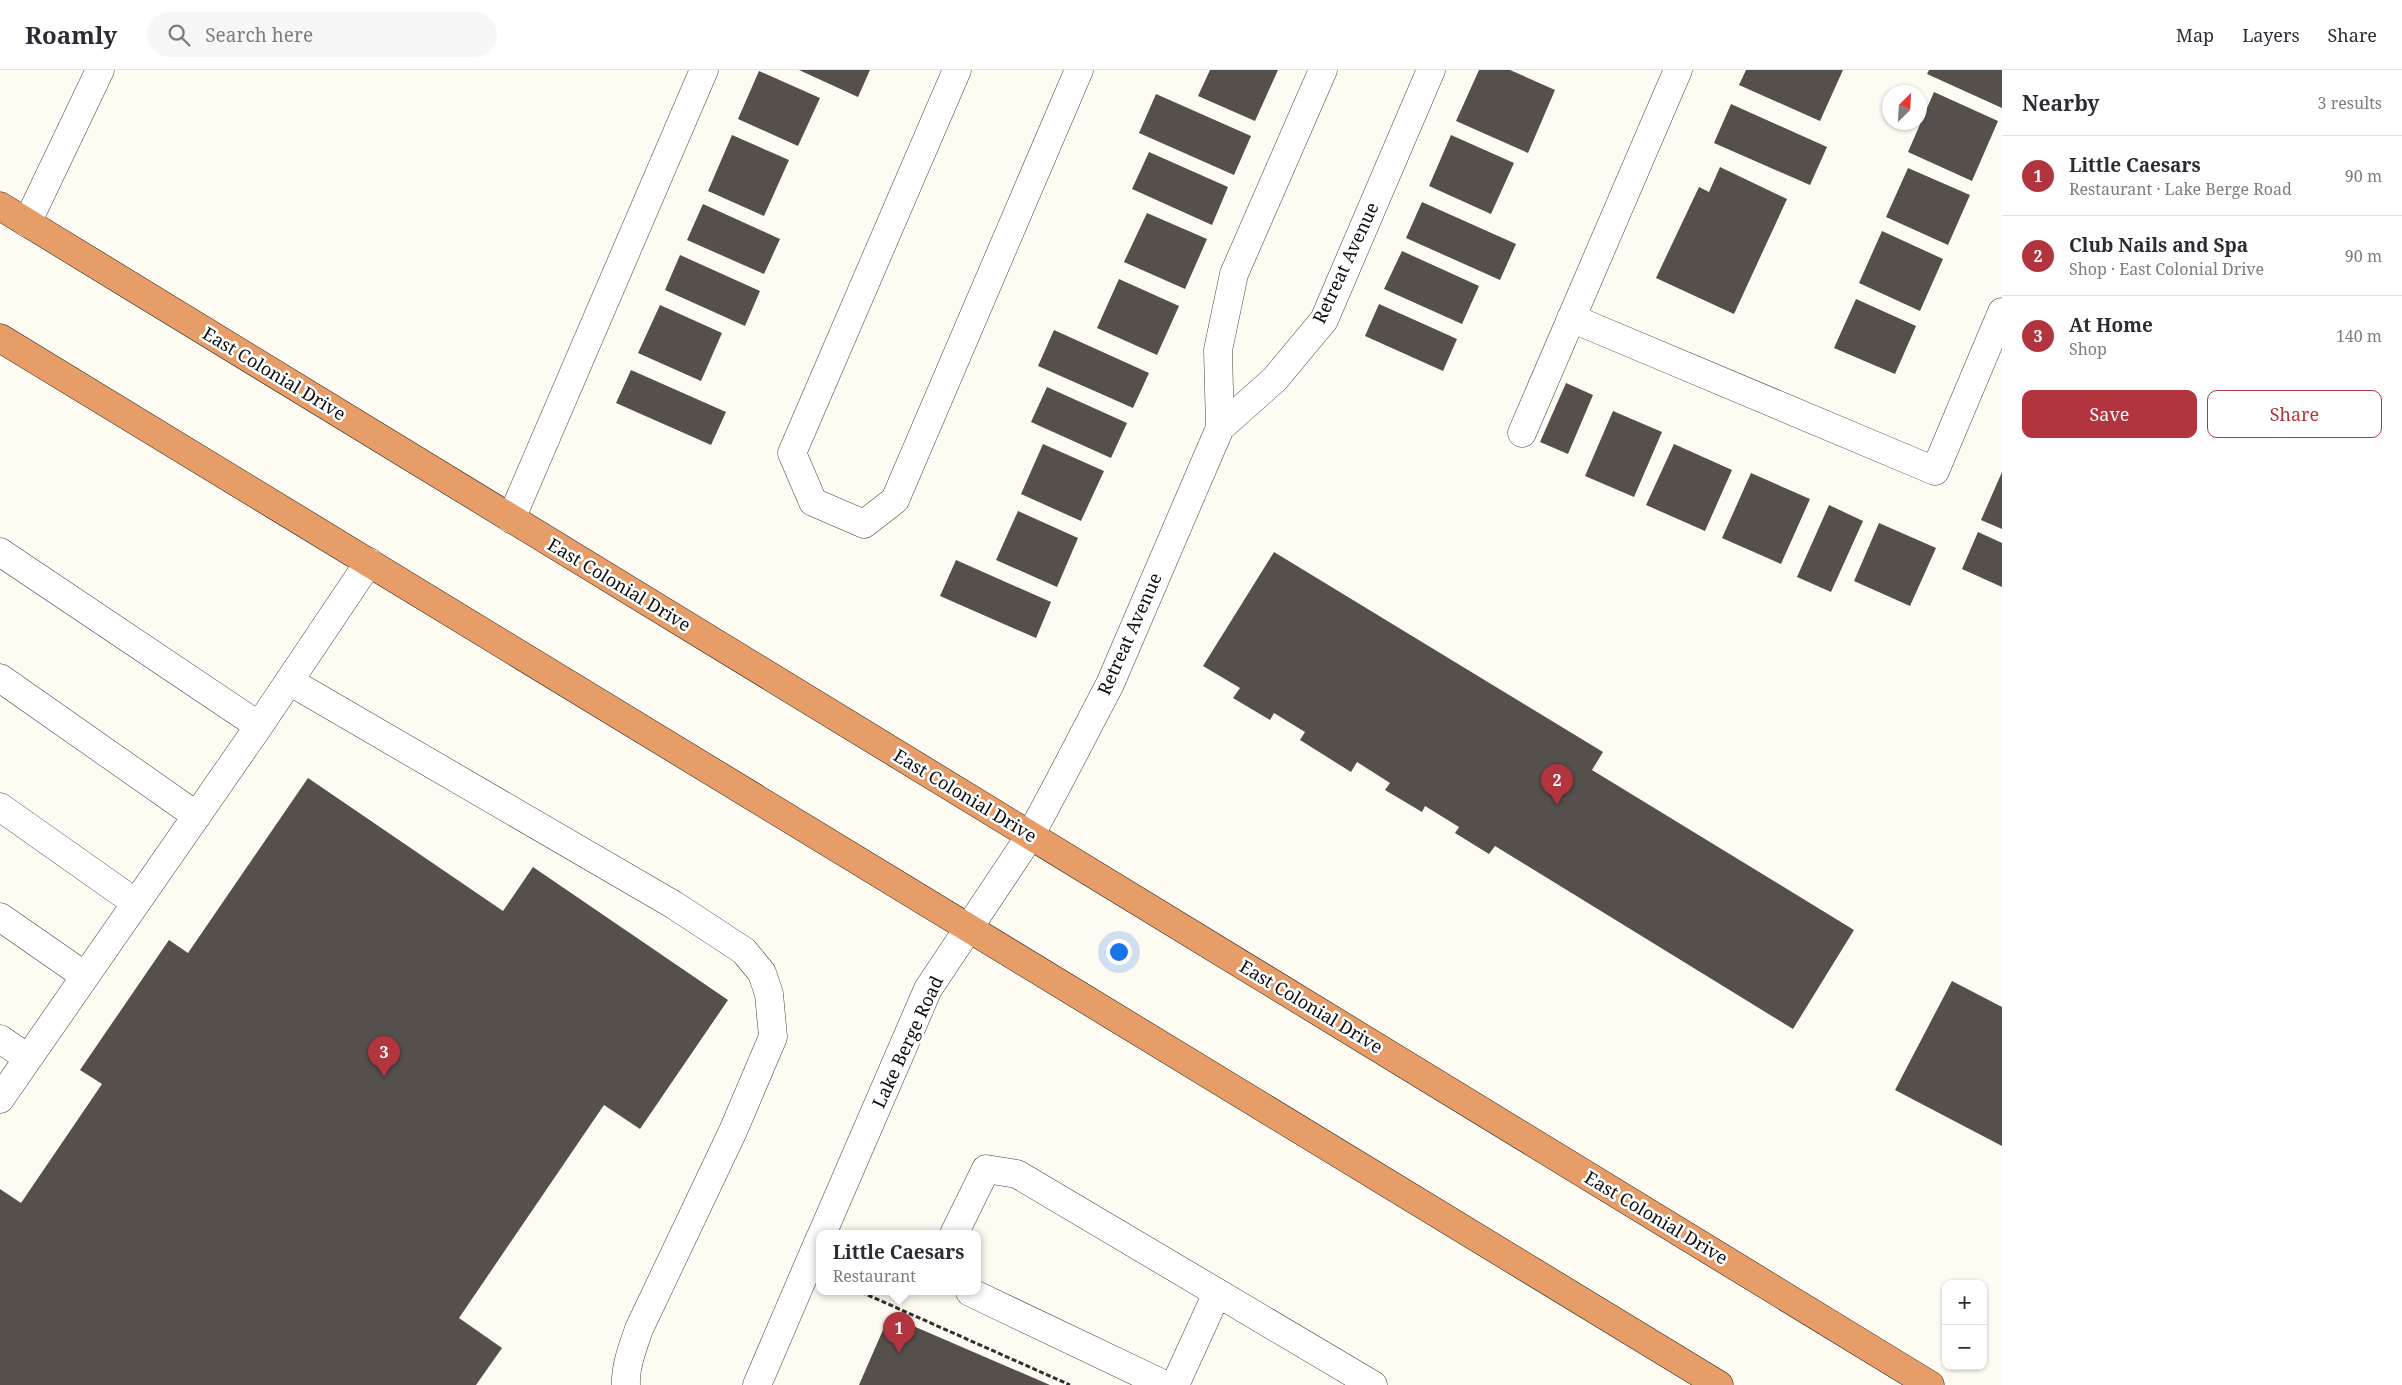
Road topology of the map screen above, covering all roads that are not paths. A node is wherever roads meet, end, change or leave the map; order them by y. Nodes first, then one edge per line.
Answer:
1 (100, 70) edge
2 (704, 70) edge
3 (957, 70) edge
4 (1323, 70) edge
5 (1432, 70) edge
6 (1678, 70) edge
7 (1074, 72) edge
8 (0, 206) edge
9 (27, 223) junction
10 (2002, 312) edge
11 (1571, 318) junction
12 (0, 338) edge
13 (1220, 428) junction
14 (1522, 433) dead end
15 (511, 519) junction
16 (0, 552) edge
17 (369, 562) junction
18 (0, 678) edge
19 (289, 681) junction
20 (259, 726) junction
21 (0, 807) edge
22 (197, 816) junction
23 (1030, 836) junction
24 (136, 903) junction
25 (0, 917) edge
26 (969, 927) junction
27 (86, 976) junction
28 (0, 1039) edge
29 (28, 1058) junction
30 (0, 1099) edge
31 (824, 1230) edge
32 (956, 1230) edge
33 (816, 1247) edge
34 (1217, 1293) junction
35 (976, 1295) edge
36 (626, 1385) edge
37 (756, 1385) edge
38 (1165, 1385) edge
39 (1175, 1385) edge
40 (1373, 1385) edge
41 (1719, 1385) edge
42 (1930, 1385) edge

1 - 9 street
2 - 15 street
3 - 7 street
4 - 13 street, Retreat Avenue
5 - 13 street, Retreat Avenue
6 - 11 street
8 - 9 highway, East Colonial Drive
9 - 15 highway, East Colonial Drive
10 - 11 street
11 - 14 street
12 - 17 highway
13 - 23 street, Retreat Avenue
15 - 23 highway, East Colonial Drive
16 - 20 street
17 - 19 street
17 - 26 highway
18 - 22 street
19 - 20 street
19 - 36 street
20 - 22 street
21 - 24 street
22 - 24 street
23 - 26 street, Lake Berge Road
23 - 42 highway, East Colonial Drive
24 - 27 street
25 - 27 street
26 - 31 street, Lake Berge Road
26 - 41 highway
27 - 29 street
28 - 29 street
29 - 30 street
32 - 34 street
33 - 37 street
34 - 39 street
34 - 40 street
35 - 38 street

